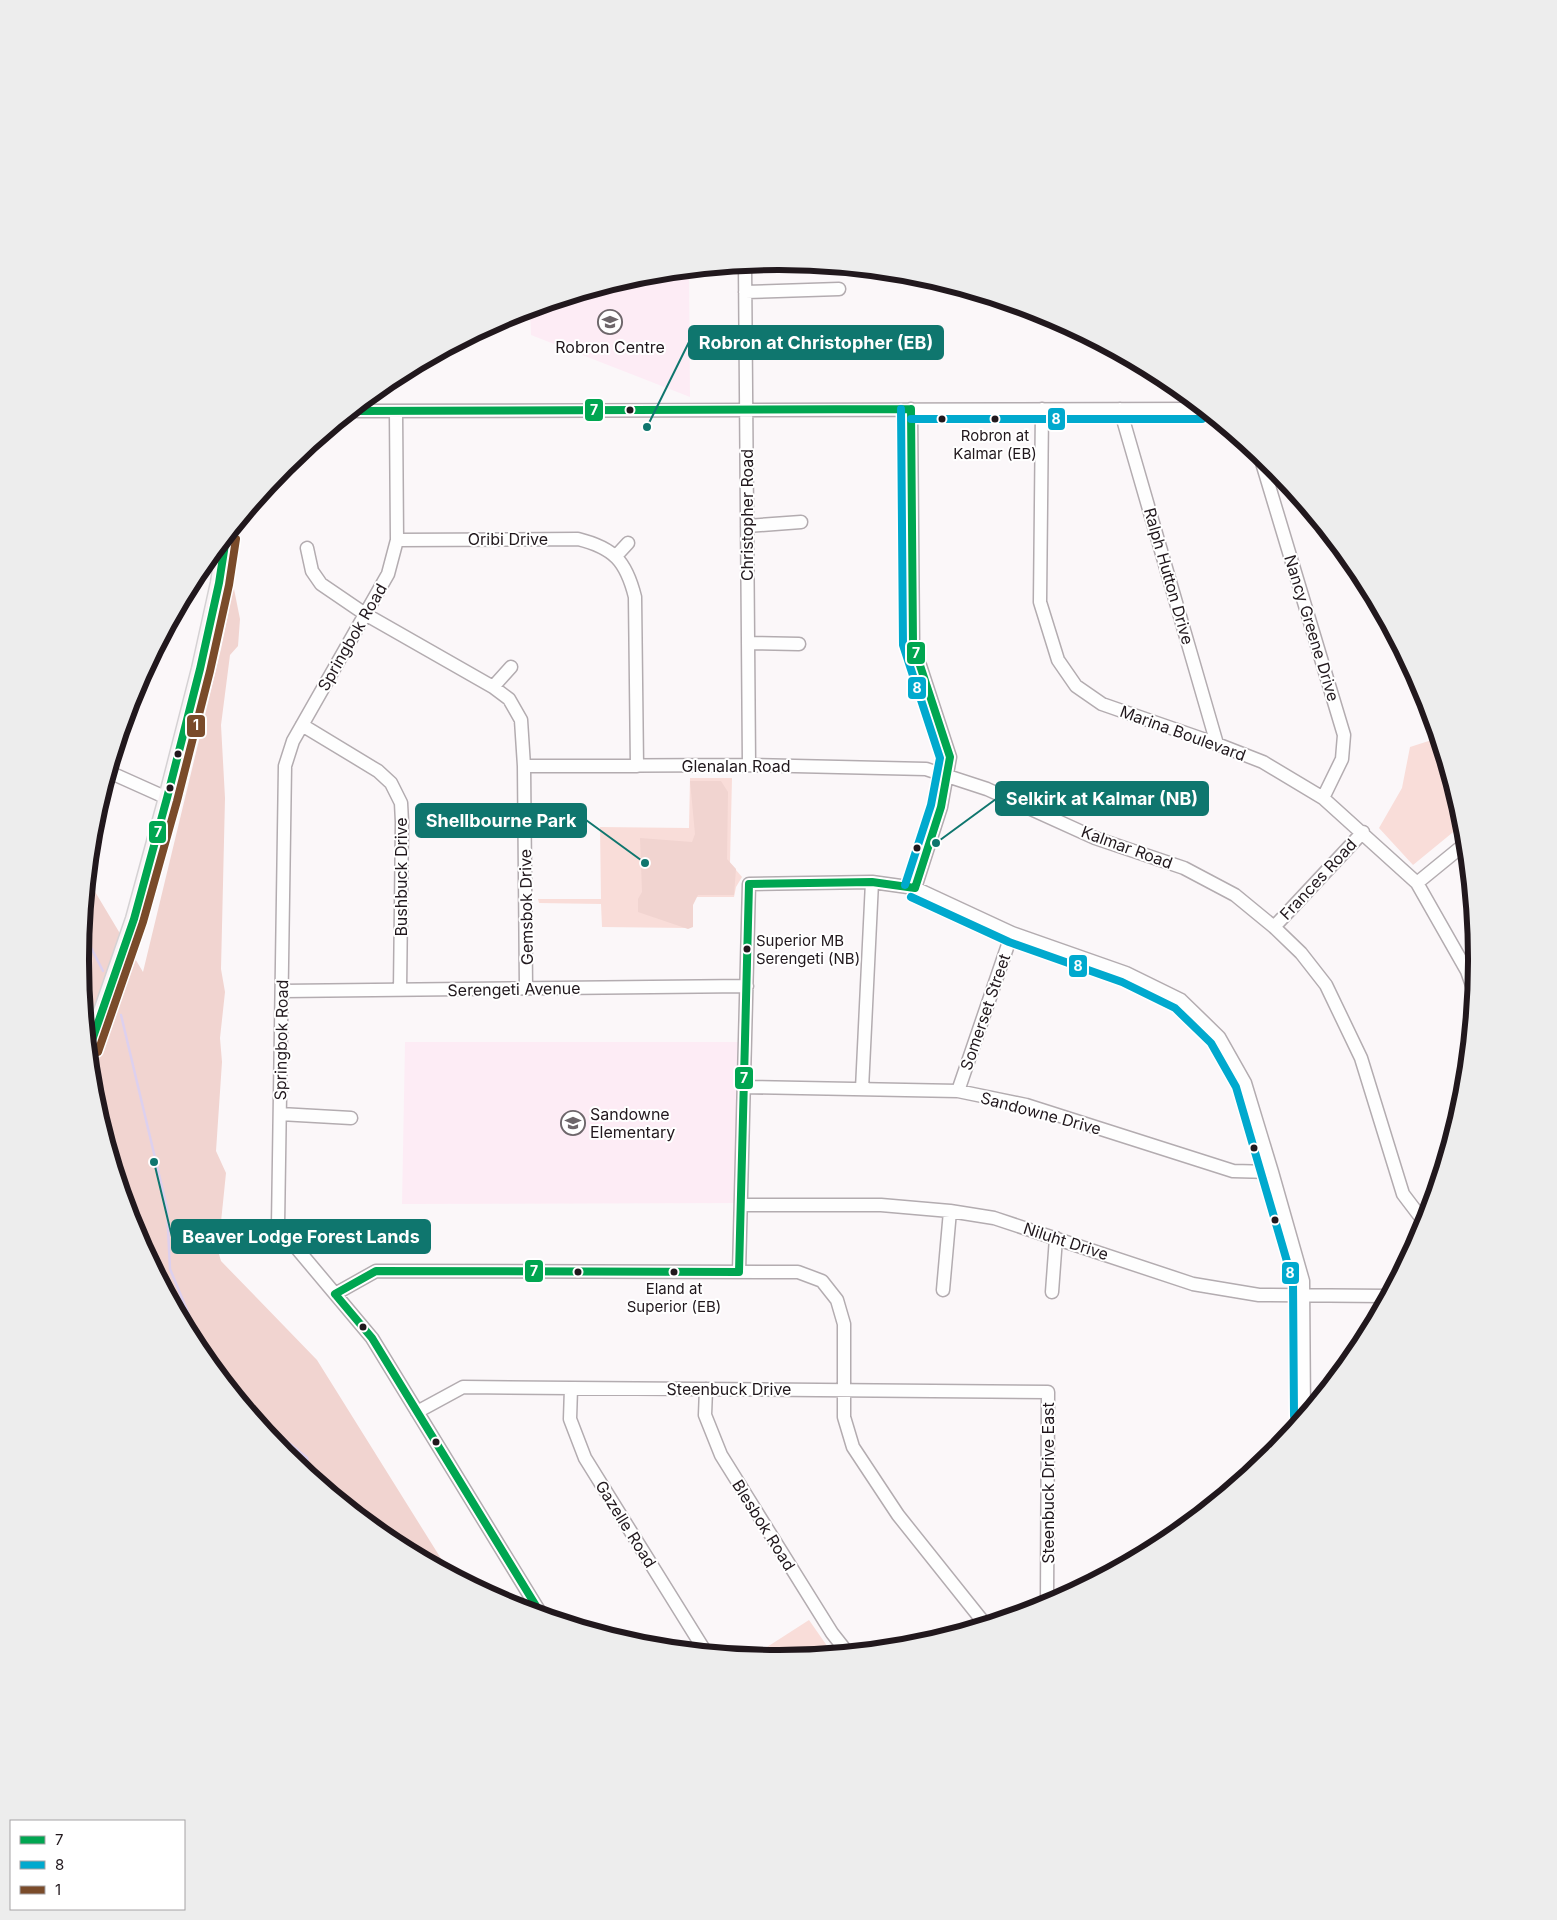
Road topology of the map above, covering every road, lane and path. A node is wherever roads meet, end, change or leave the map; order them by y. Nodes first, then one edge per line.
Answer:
1 (745, 271) edge
2 (839, 289) dead end
3 (745, 292) junction
4 (911, 409) junction
5 (1042, 409) junction
6 (1120, 409) junction
7 (1193, 409) edge
8 (746, 410) junction
9 (362, 411) edge
10 (396, 411) junction
11 (1264, 470) edge
12 (800, 522) dead end
13 (747, 526) junction
14 (396, 540) junction
15 (628, 543) dead end
16 (307, 548) dead end
17 (224, 550) edge
18 (616, 556) junction
19 (365, 614) junction
20 (748, 643) junction
21 (800, 644) dead end
22 (511, 667) dead end
23 (493, 687) junction
24 (302, 725) junction
25 (1217, 744) junction
26 (749, 765) junction
27 (524, 766) junction
28 (638, 766) junction
29 (114, 774) edge
30 (947, 776) junction
31 (167, 798) junction
32 (1323, 798) junction
33 (1363, 832) junction
34 (1459, 849) edge
35 (872, 882) junction
36 (1417, 883) junction
37 (915, 888) junction
38 (1274, 927) junction
39 (1012, 933) junction
40 (1468, 964) edge
41 (747, 986) junction
42 (526, 989) junction
43 (400, 990) junction
44 (282, 991) junction
45 (93, 1036) edge
46 (744, 1087) junction
47 (862, 1089) junction
48 (958, 1091) junction
49 (280, 1114) junction
50 (351, 1118) dead end
51 (1272, 1172) junction
52 (741, 1205) junction
53 (950, 1211) junction
54 (1419, 1215) edge
55 (1056, 1238) junction
56 (739, 1272) junction
57 (943, 1290) dead end
58 (1052, 1292) dead end
59 (335, 1294) junction
60 (1303, 1295) junction
61 (1381, 1296) edge
62 (571, 1388) junction
63 (706, 1389) junction
64 (843, 1390) junction
65 (1048, 1392) joint
66 (1304, 1407) edge
67 (417, 1412) junction
68 (1047, 1595) edge
69 (535, 1605) edge
70 (981, 1619) edge
71 (701, 1645) edge
72 (843, 1646) edge

1 - 3 street, Christopher Road
2 - 3 street
3 - 8 street, Christopher Road
4 - 5 street
4 - 8 street
4 - 30 street
5 - 6 street
5 - 25 street, Marina Boulevard
6 - 7 street
6 - 25 street, Ralph Hutton Drive
8 - 10 street
8 - 13 street, Christopher Road
9 - 10 street
10 - 14 street, Springbok Road
11 - 32 street, Nancy Greene Drive
12 - 13 street
13 - 20 street, Christopher Road
14 - 18 street, Oribi Drive
14 - 19 street, Springbok Road
15 - 18 street
16 - 19 street, Gemsbok Drive
17 - 31 main road
18 - 28 street, Oribi Drive
19 - 23 street, Gemsbok Drive
19 - 24 street, Springbok Road
20 - 21 street
20 - 26 street, Christopher Road
22 - 23 street
23 - 27 street, Gemsbok Drive
24 - 43 street, Bushbuck Drive
24 - 44 street, Springbok Road
25 - 32 street, Marina Boulevard
26 - 28 street, Glenalan Road
26 - 30 street, Glenalan Road
27 - 28 street, Glenalan Road
27 - 42 street, Gemsbok Drive
29 - 31 street
30 - 37 street
30 - 38 street, Kalmar Road
31 - 45 main road
32 - 33 street, Marina Boulevard
33 - 36 street, Marina Boulevard
33 - 38 street, Frances Road
34 - 36 street
35 - 37 street
35 - 41 street
35 - 47 street
36 - 40 street, Marina Boulevard
37 - 39 street
38 - 54 street, Kalmar Road
39 - 48 street, Somerset Street
39 - 51 street
41 - 42 street, Serengeti Avenue
41 - 46 street
42 - 43 street, Serengeti Avenue
43 - 44 street, Serengeti Avenue
44 - 49 street, Springbok Road
46 - 47 street, Sandowne Drive
46 - 52 street
47 - 48 street, Sandowne Drive
48 - 51 street, Sandowne Drive
49 - 50 street
49 - 59 street, Springbok Road
51 - 60 street
52 - 53 street, Niluht Drive
52 - 56 street
53 - 55 street, Niluht Drive
53 - 57 street
55 - 58 street
55 - 60 street, Niluht Drive
56 - 59 street
56 - 64 street
59 - 67 street, Springbok Road
60 - 61 street, Niluht Drive
60 - 66 street
62 - 63 street, Steenbuck Drive
62 - 67 street, Steenbuck Drive
62 - 71 street, Gazelle Road
63 - 64 street, Steenbuck Drive
63 - 72 street, Blesbok Road
64 - 65 street, Steenbuck Drive
64 - 70 street
65 - 68 street, Steenbuck Drive East
67 - 69 street, Springbok Road

